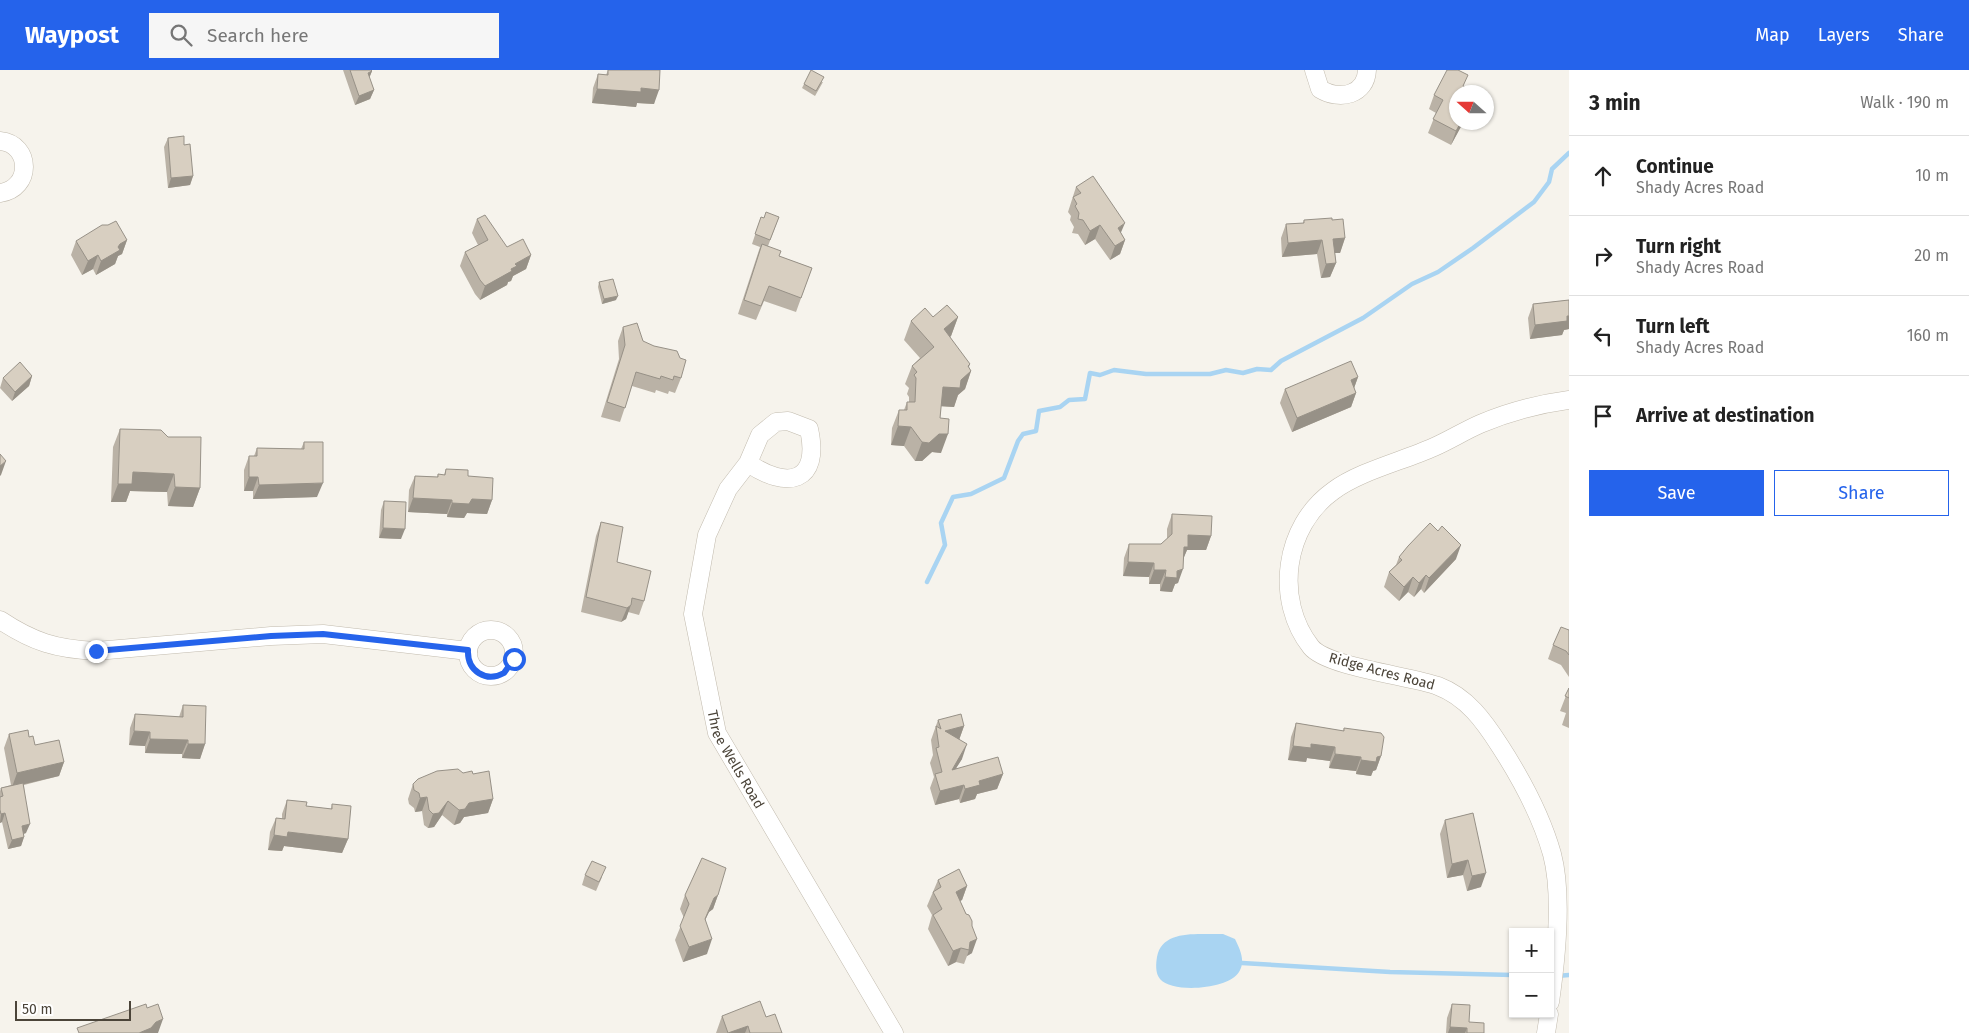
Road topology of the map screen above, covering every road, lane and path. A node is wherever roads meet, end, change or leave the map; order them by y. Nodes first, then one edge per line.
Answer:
1 (1314, 70) edge
2 (1367, 70) edge
3 (0, 141) edge
4 (0, 193) edge
5 (1569, 400) edge
6 (748, 463) dead end
7 (0, 620) edge
8 (468, 650) dead end
9 (1553, 973) edge
10 (1548, 1018) edge
11 (894, 1033) edge
12 (1546, 1033) edge

1 - 2 street
3 - 4 street
5 - 9 street, Ridge Acres Road
6 - 11 street, Three Wells Road
7 - 8 street
10 - 12 street

